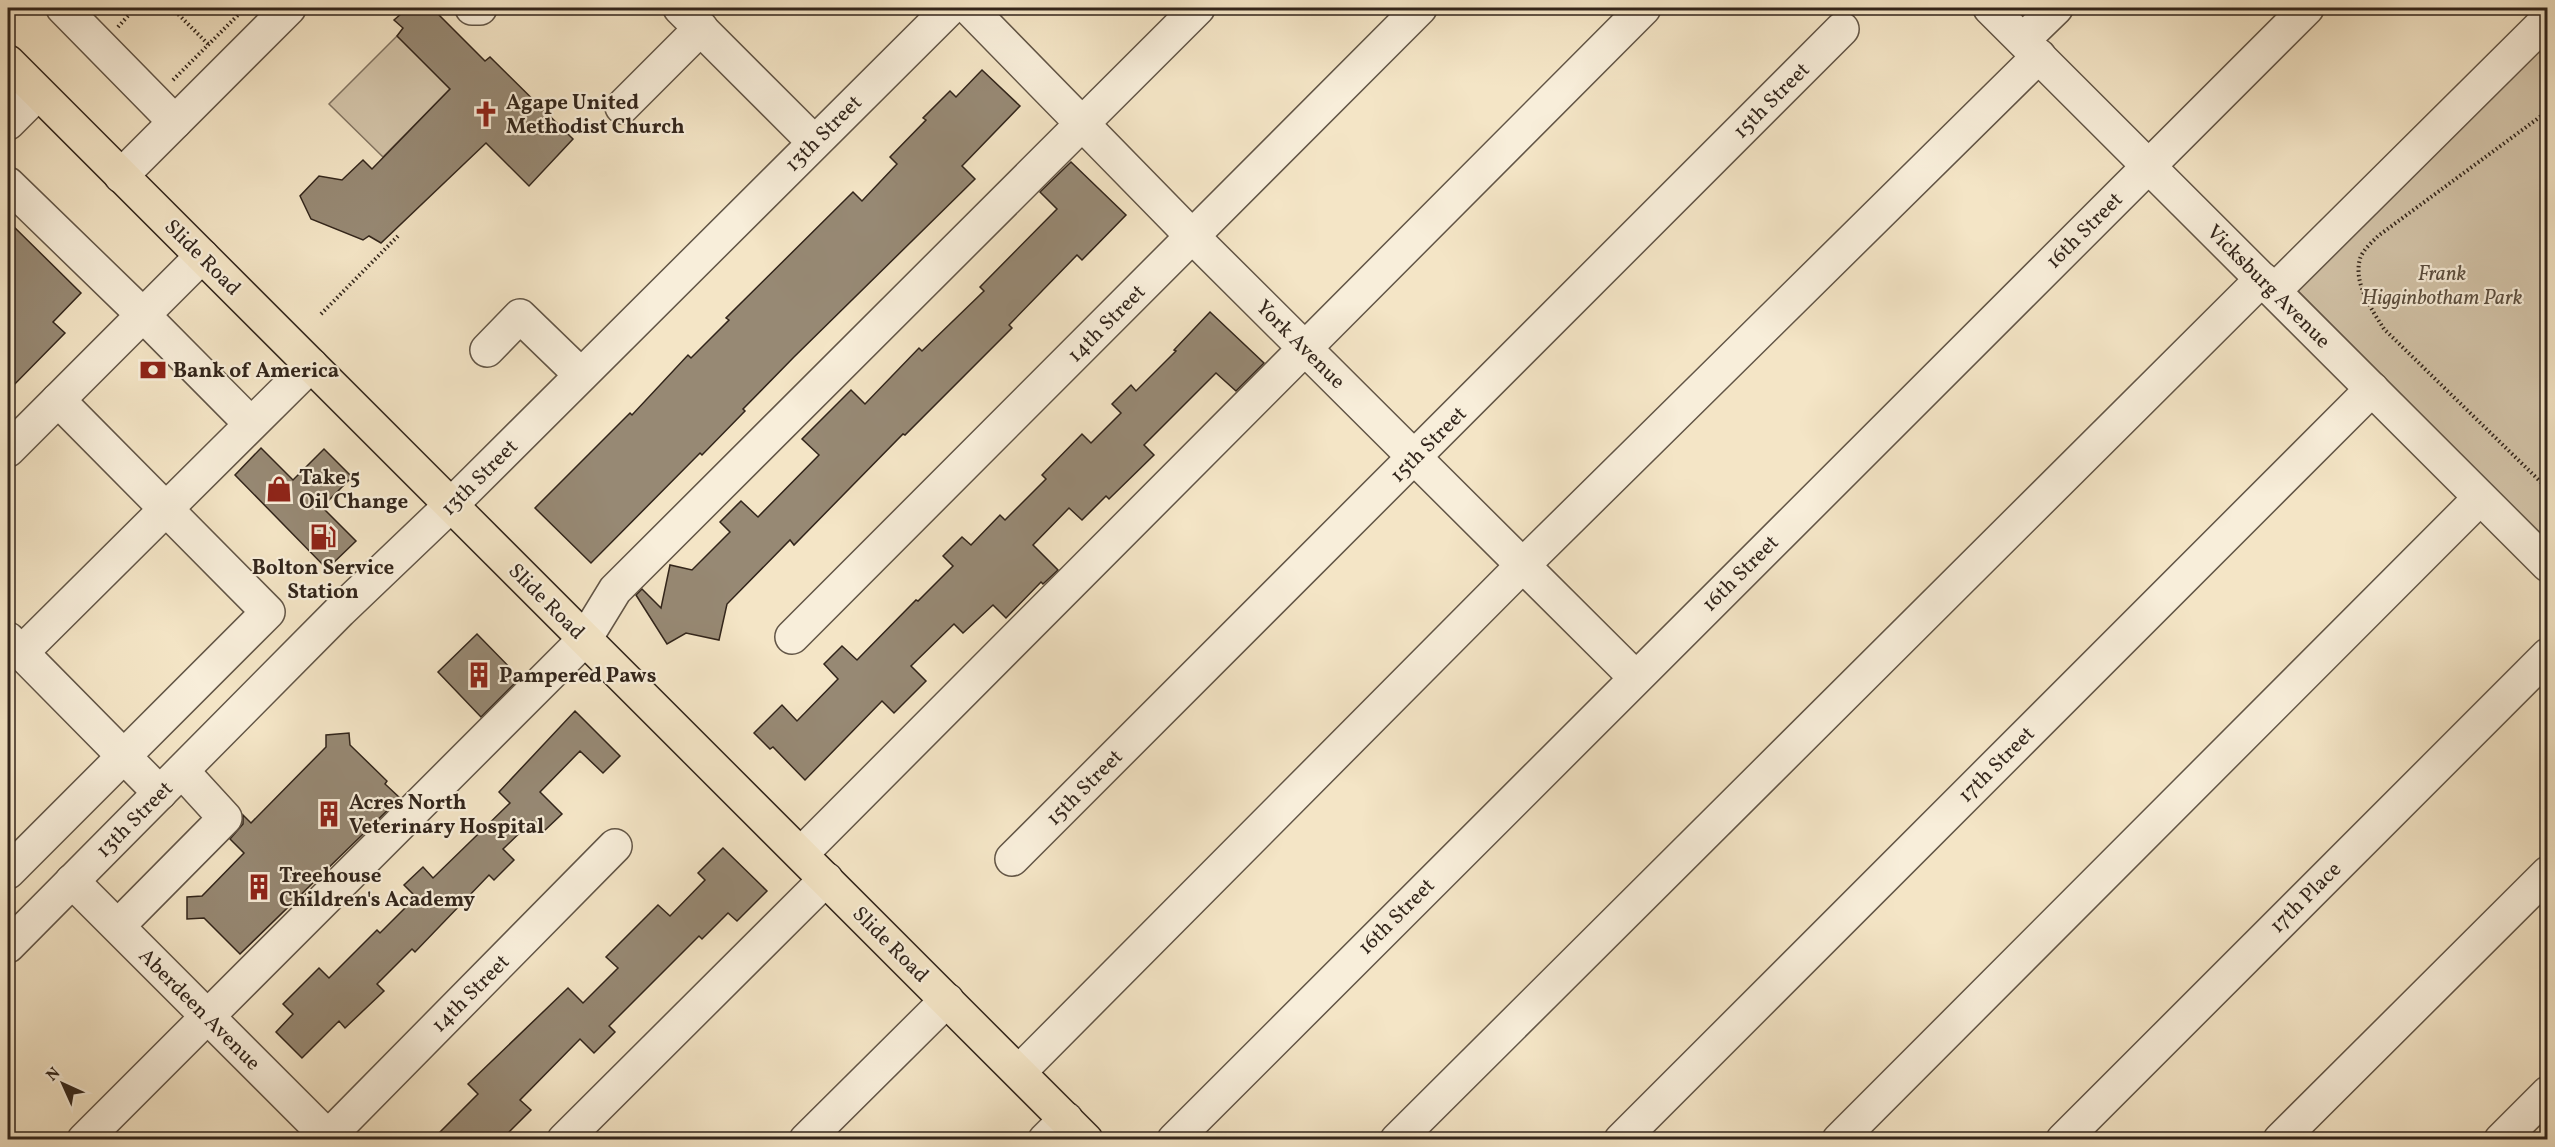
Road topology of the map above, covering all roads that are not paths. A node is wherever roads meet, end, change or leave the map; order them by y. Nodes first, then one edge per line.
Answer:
1 (63, 8) edge
2 (289, 8) edge
3 (472, 8) edge
4 (480, 8) edge
5 (950, 8) edge
6 (969, 8) edge
7 (1198, 8) edge
8 (1420, 8) edge
9 (1644, 8) edge
10 (1990, 8) edge
11 (2056, 8) edge
12 (2307, 8) edge
13 (688, 14) edge
14 (2547, 19) edge
15 (1842, 29) dead end
16 (2031, 48) junction
17 (8, 62) edge
18 (38, 93) junction
19 (622, 107) dead end
20 (175, 122) junction
21 (1082, 122) junction
22 (8, 123) edge
23 (814, 142) junction
24 (2148, 165) junction
25 (121, 176) junction
26 (8, 184) edge
27 (1192, 237) junction
28 (202, 256) junction
29 (2268, 285) junction
30 (143, 315) junction
31 (1306, 349) junction
32 (487, 350) dead end
33 (310, 365) junction
34 (581, 375) junction
35 (2372, 389) junction
36 (58, 400) junction
37 (251, 424) junction
38 (8, 450) edge
39 (1415, 457) junction
40 (2481, 498) junction
41 (451, 505) junction
42 (166, 509) junction
43 (1523, 565) junction
44 (2547, 565) edge
45 (268, 612) junction
46 (792, 638) dead end
47 (585, 639) junction
48 (14, 646) edge
49 (304, 647) junction
50 (2547, 655) edge
51 (1635, 677) junction
52 (124, 756) junction
53 (171, 782) junction
54 (615, 846) dead end
55 (801, 854) junction
56 (1012, 859) dead end
57 (8, 872) edge
58 (2547, 873) edge
59 (826, 879) junction
60 (72, 881) junction
61 (118, 926) junction
62 (8, 946) edge
63 (947, 1000) junction
64 (207, 1015) junction
65 (1019, 1072) junction
66 (2547, 1093) edge
67 (1066, 1133) edge
68 (326, 1138) edge
69 (84, 1140) edge
70 (564, 1140) edge
71 (806, 1140) edge
72 (1174, 1140) edge
73 (1397, 1140) edge
74 (1621, 1140) edge
75 (1839, 1140) edge
76 (2063, 1140) edge
77 (2280, 1140) edge
78 (2501, 1140) edge

1 - 20 street
2 - 20 street
3 - 4 street
5 - 23 street, 13th Street
6 - 21 street, York Avenue
7 - 21 street
8 - 27 street, 14th Street
9 - 31 street
10 - 16 street, Vicksburg Avenue
11 - 16 street
12 - 24 street, 16th Street
13 - 19 street
13 - 23 street
14 - 29 street
15 - 39 street, 15th Street
16 - 24 street, Vicksburg Avenue
16 - 43 street
17 - 18 main road, Slide Road
18 - 22 street
18 - 25 main road, Slide Road
20 - 25 street
21 - 27 street, York Avenue
21 - 47 street
23 - 34 street, 13th Street
24 - 29 street, Vicksburg Avenue
24 - 51 street, 16th Street
25 - 28 main road, Slide Road
26 - 30 street
27 - 31 street, York Avenue
27 - 46 street, 14th Street
28 - 30 street
28 - 33 main road, Slide Road
29 - 35 street, Vicksburg Avenue
29 - 73 street
30 - 36 street
30 - 37 street
31 - 39 street, York Avenue
31 - 55 street
32 - 34 street
33 - 37 street
33 - 41 main road, Slide Road
34 - 41 street, 13th Street
35 - 40 street, Vicksburg Avenue
35 - 74 street, 17th Street
36 - 38 street
36 - 42 street
37 - 42 street
39 - 43 street, York Avenue
39 - 56 street, 15th Street
40 - 44 street, Vicksburg Avenue
40 - 75 street
41 - 47 main road, Slide Road
41 - 49 street, 13th Street
42 - 45 street
42 - 48 street
43 - 51 street, York Avenue
43 - 65 street
45 - 49 street
45 - 52 street
47 - 55 main road, Slide Road
47 - 64 street
48 - 52 street
49 - 53 street, 13th Street
50 - 76 street, 17th Place
51 - 72 street, 16th Street
52 - 53 street
52 - 57 street
53 - 60 street, 13th Street
53 - 61 street
54 - 68 street, 14th Street
55 - 59 main road, Slide Road
58 - 77 street
59 - 63 main road, Slide Road
59 - 70 street
60 - 61 street, Aberdeen Avenue
60 - 62 street, 13th Street
61 - 64 street, Aberdeen Avenue
63 - 65 main road, Slide Road
63 - 71 street
64 - 68 street, Aberdeen Avenue
64 - 69 street
65 - 67 main road, Slide Road
66 - 78 street

